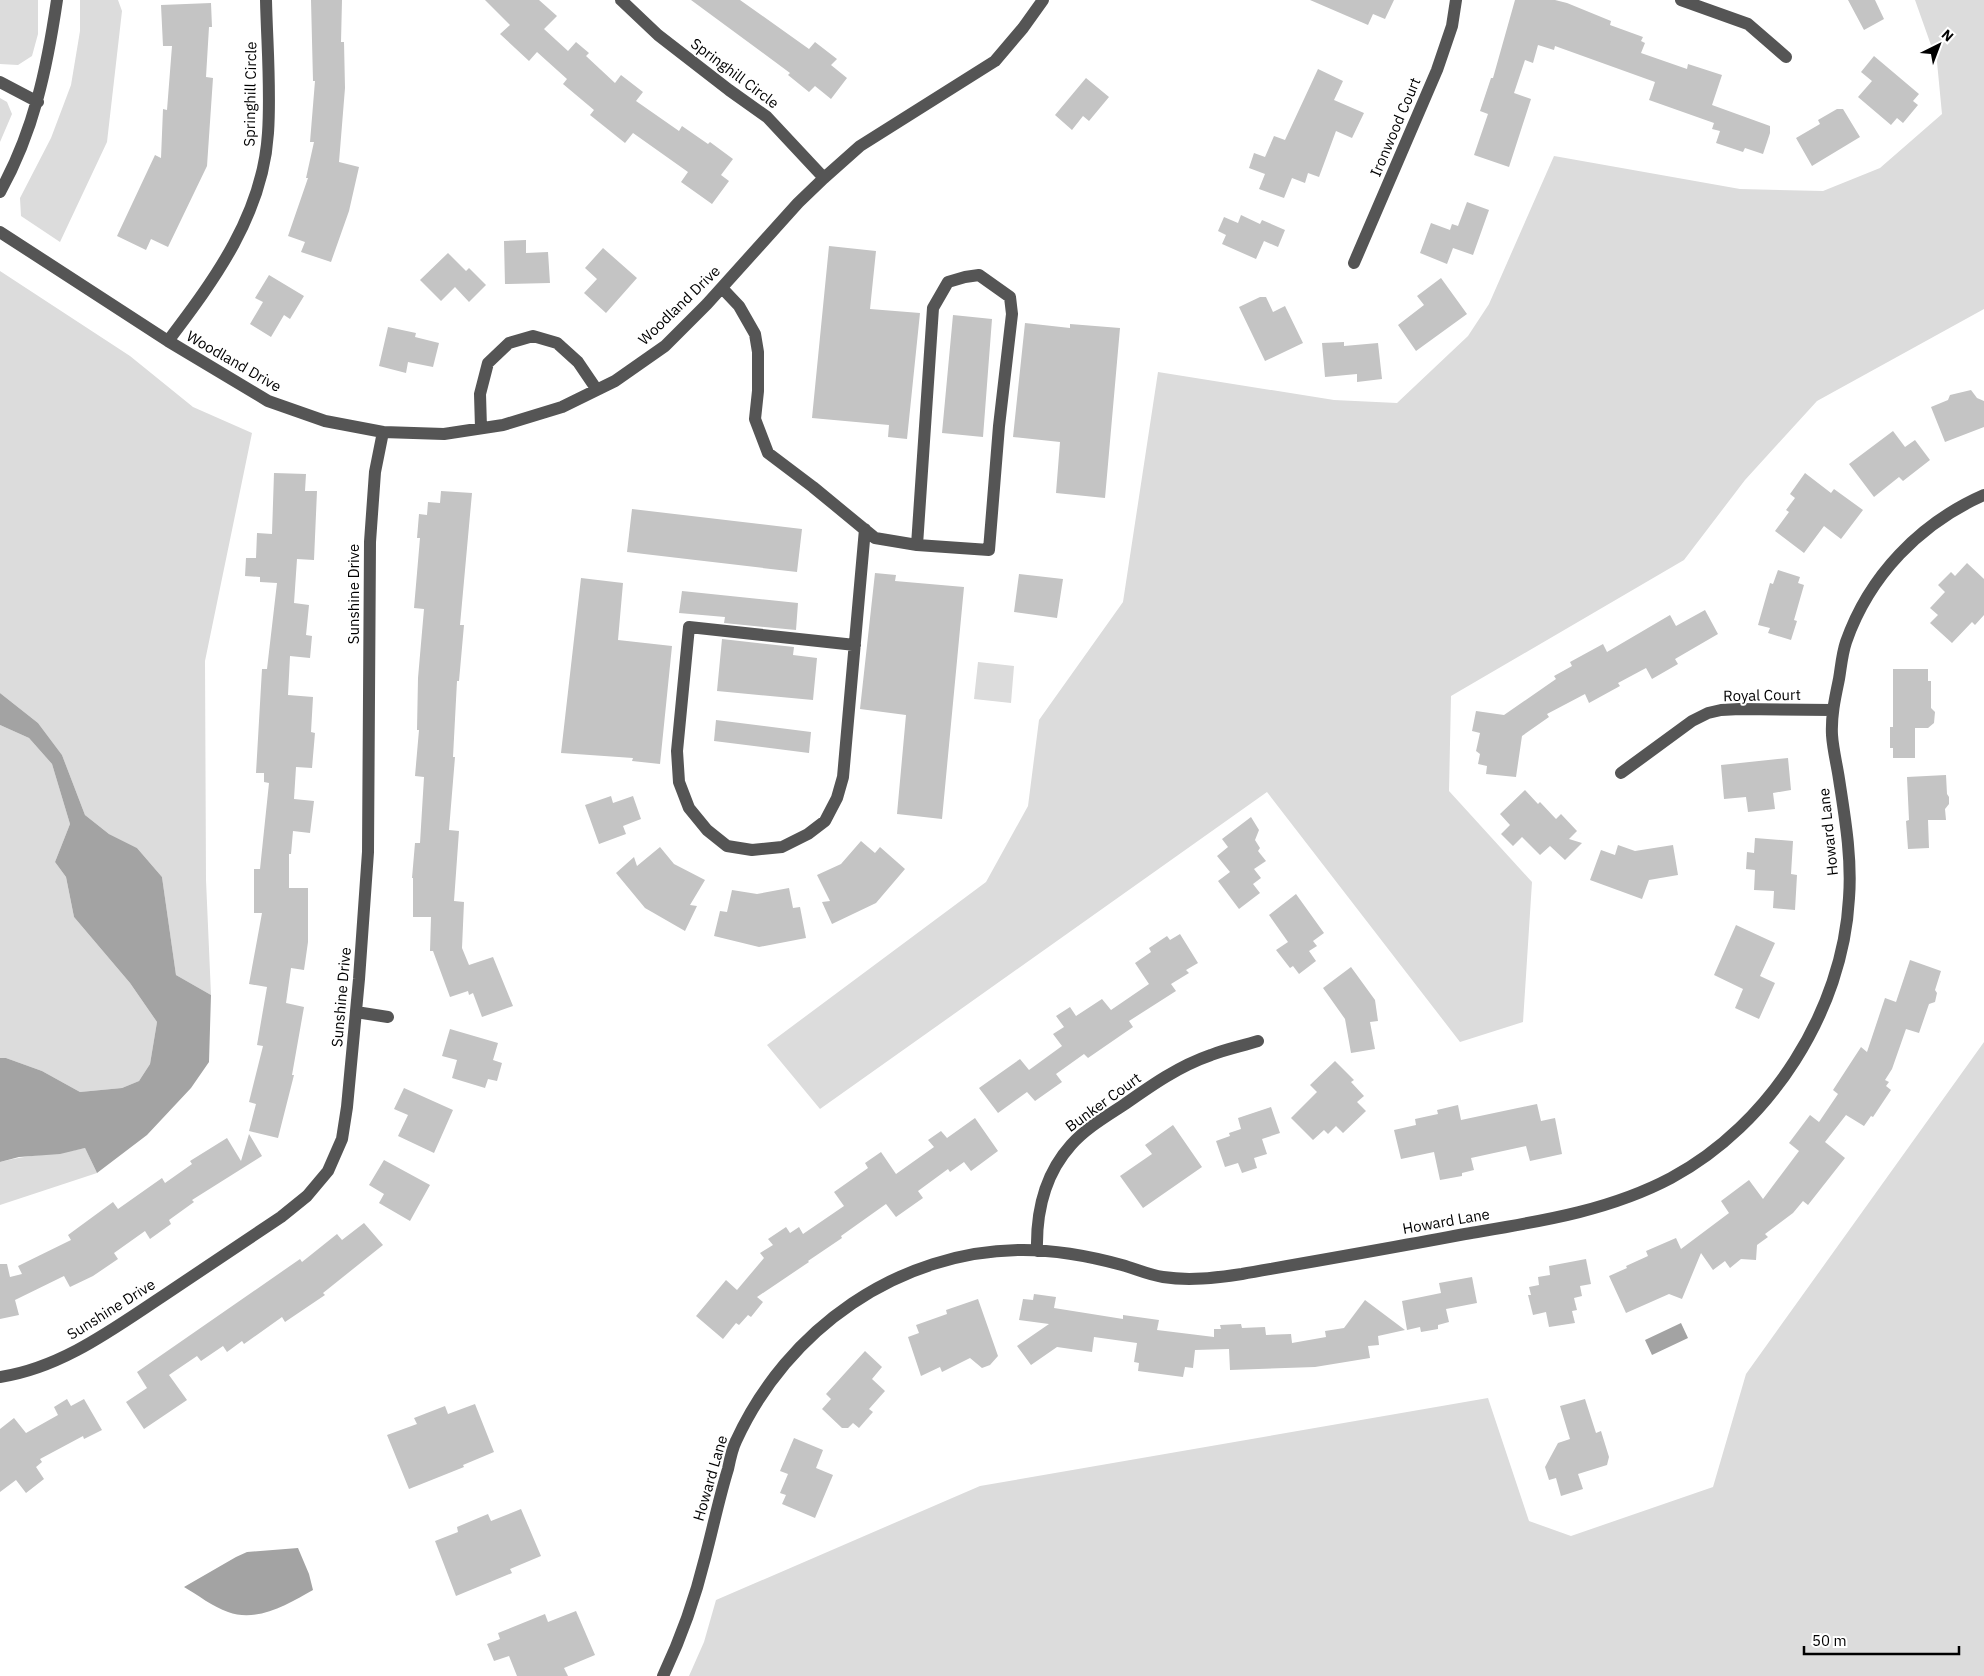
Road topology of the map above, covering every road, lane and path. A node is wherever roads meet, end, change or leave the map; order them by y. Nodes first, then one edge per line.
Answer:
1 (56, 0) edge
2 (266, 0) edge
3 (621, 0) edge
4 (1042, 0) edge
5 (1456, 0) edge
6 (1681, 0) edge
7 (1786, 57) dead end
8 (0, 82) edge
9 (38, 102) junction
10 (824, 178) junction
11 (0, 192) edge
12 (0, 232) edge
13 (1354, 263) dead end
14 (722, 288) junction
15 (168, 341) junction
16 (597, 390) junction
17 (481, 428) junction
18 (383, 432) junction
19 (1984, 495) edge
20 (865, 529) junction
21 (917, 546) junction
22 (856, 645) junction
23 (1832, 710) junction
24 (1621, 773) dead end
25 (356, 1012) junction
26 (388, 1017) dead end
27 (1258, 1041) dead end
28 (1036, 1251) junction
29 (0, 1377) edge
30 (663, 1676) edge

1 - 9 street
2 - 15 street, Springhill Circle
3 - 10 street, Springhill Circle
4 - 10 street, Woodland Drive
5 - 13 street, Ironwood Court
6 - 7 street
8 - 9 street
9 - 11 street
10 - 14 street, Woodland Drive
12 - 15 street, Woodland Drive
14 - 16 street, Woodland Drive
14 - 20 street
15 - 18 street, Woodland Drive
16 - 17 street, Woodland Drive
16 - 17 street
17 - 18 street, Woodland Drive
18 - 25 street, Sunshine Drive
19 - 23 street, Howard Lane
20 - 21 street
20 - 22 street
21 - 21 street
22 - 22 street
23 - 24 street, Royal Court
23 - 28 street, Howard Lane
25 - 26 street
25 - 29 street, Sunshine Drive
27 - 28 street, Bunker Court
28 - 30 street, Howard Lane

